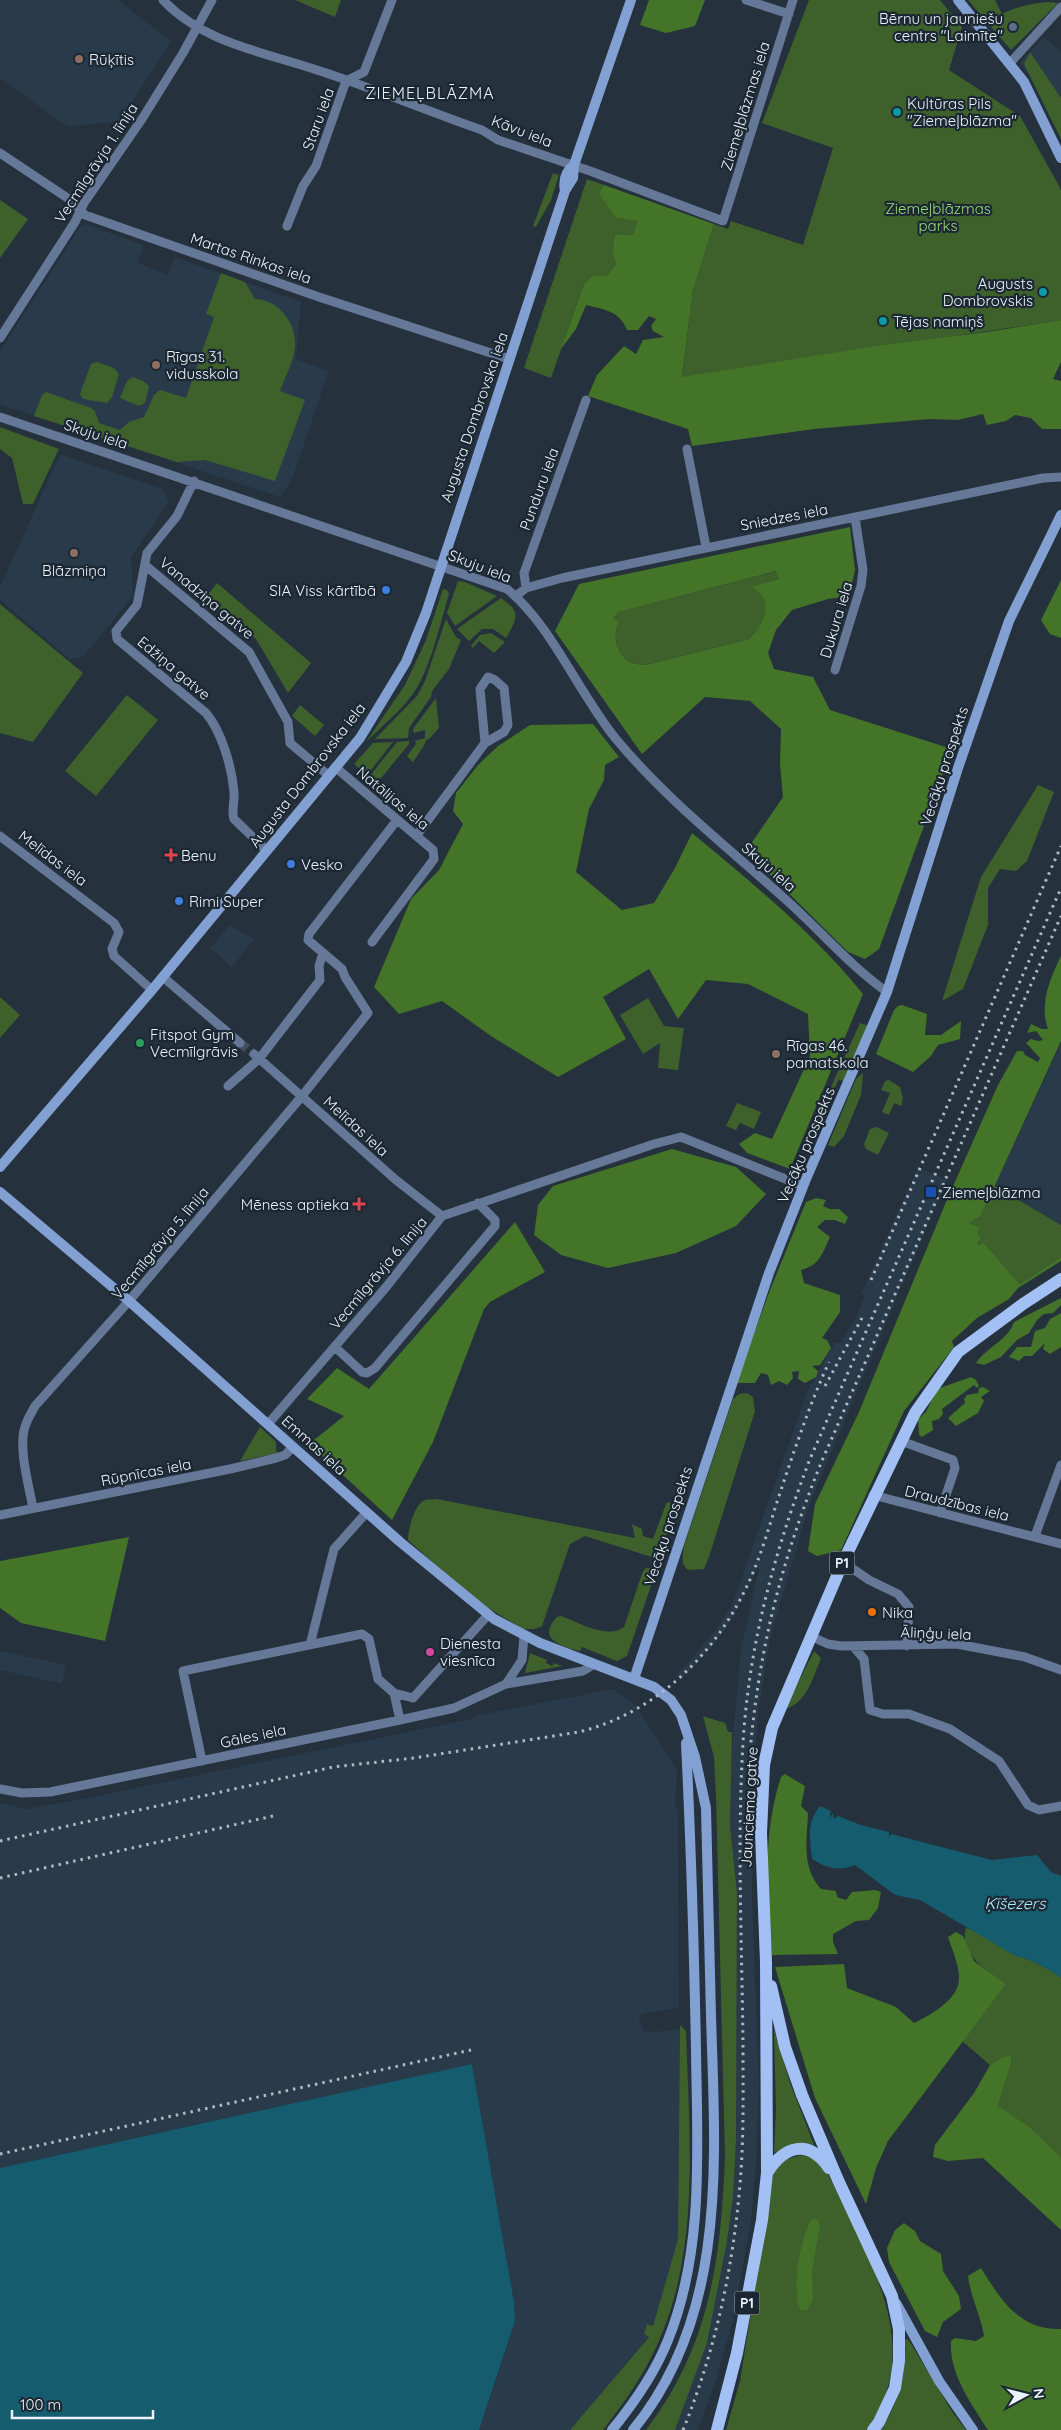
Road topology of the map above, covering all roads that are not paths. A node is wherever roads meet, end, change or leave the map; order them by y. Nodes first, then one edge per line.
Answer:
1 (163, 0) edge
2 (212, 0) edge
3 (392, 0) edge
4 (631, 0) edge
5 (746, 0) edge
6 (793, 0) edge
7 (958, 0) edge
8 (1061, 7) edge
9 (789, 14) junction
10 (197, 28) junction
11 (1010, 62) junction
12 (346, 81) junction
13 (0, 153) edge
14 (1061, 158) edge
15 (574, 165) junction
16 (81, 211) junction
17 (723, 221) joint
18 (287, 226) dead end
19 (0, 338) edge
20 (509, 359) junction
21 (586, 400) dead end
22 (0, 417) edge
23 (687, 449) dead end
24 (1061, 477) edge
25 (194, 481) junction
26 (1061, 515) edge
27 (855, 517) junction
28 (706, 547) junction
29 (145, 565) junction
30 (440, 565) junction
31 (526, 588) junction
32 (516, 596) junction
33 (835, 670) dead end
34 (485, 743) junction
35 (332, 771) junction
36 (397, 820) junction
37 (416, 835) junction
38 (0, 836) edge
39 (267, 851) junction
40 (372, 942) dead end
41 (323, 953) junction
42 (163, 977) junction
43 (152, 990) junction
44 (888, 992) junction
45 (240, 1043) tunnel mouth
46 (257, 1056) junction
47 (228, 1086) dead end
48 (302, 1096) junction
49 (0, 1166) edge
50 (804, 1186) junction
51 (0, 1192) edge
52 (478, 1203) junction
53 (442, 1216) junction
54 (1061, 1280) edge
55 (129, 1301) junction
56 (335, 1347) junction
57 (268, 1424) junction
58 (901, 1441) junction
59 (294, 1447) junction
60 (1061, 1466) edge
61 (873, 1495) junction
62 (34, 1508) junction
63 (367, 1512) junction
64 (940, 1513) junction
65 (0, 1515) edge
66 (1035, 1536) junction
67 (1061, 1544) edge
68 (843, 1562) junction
69 (488, 1614) junction
70 (524, 1636) junction
71 (810, 1636) junction
72 (310, 1645) junction
73 (853, 1646) junction
74 (907, 1646) junction
75 (593, 1665) junction
76 (1061, 1670) edge
77 (634, 1679) junction
78 (506, 1684) junction
79 (394, 1693) junction
80 (400, 1720) junction
81 (686, 1732) junction
82 (202, 1761) junction
83 (0, 1789) edge
84 (1061, 1806) edge
85 (766, 1962) junction
86 (711, 2015) junction
87 (695, 2016) junction
88 (767, 2173) junction
89 (838, 2180) junction
90 (892, 2296) junction
91 (612, 2430) edge
92 (633, 2430) edge
93 (717, 2430) edge
94 (873, 2430) edge
95 (973, 2430) edge

1 - 10 street, Kāvu iela
2 - 10 street, Vecmīlgrāvja 1. līnija
3 - 12 street, Staru iela
4 - 15 main road, Augusta Dombrovska iela
5 - 9 street
6 - 9 street, Ziemeļblāzmas iela
7 - 11 main road
8 - 11 street
9 - 17 street, Ziemeļblāzmas iela
10 - 12 street, Kāvu iela
10 - 16 street, Vecmīlgrāvja 1. līnija
11 - 14 main road
12 - 15 street, Kāvu iela
12 - 18 street, Staru iela
13 - 16 street, Martas Rinkas iela
15 - 17 street, Kāvu iela
15 - 20 main road, Augusta Dombrovska iela
16 - 19 street, Vecmīlgrāvja 1. līnija
16 - 20 street, Martas Rinkas iela
20 - 30 main road, Augusta Dombrovska iela
21 - 31 street, Punduru iela
22 - 25 street, Skuju iela
23 - 28 street
24 - 27 street, Sniedzes iela
25 - 29 street, Edžiņa gatve
25 - 30 street, Skuju iela
26 - 44 main road, Vecāķu prospekts
27 - 28 street, Sniedzes iela
27 - 33 street, Dukura iela
28 - 31 street, Sniedzes iela
29 - 35 street, Vanadziņa gatve
29 - 39 street, Edžiņa gatve
30 - 32 street, Skuju iela
30 - 35 main road, Augusta Dombrovska iela
31 - 32 street, Sniedzes iela
32 - 44 street, Skuju iela
34 - 34 street
34 - 37 street
35 - 36 street, Natālijas iela
35 - 39 main road, Augusta Dombrovska iela
36 - 37 street, Natālijas iela
36 - 41 street
37 - 40 street, Natālijas iela
38 - 43 street, Melīdas iela
39 - 42 main road, Augusta Dombrovska iela
41 - 46 street
41 - 48 street, Vecmīlgrāvja 5. līnija
42 - 43 main road, Augusta Dombrovska iela
42 - 45 street
43 - 49 main road, Augusta Dombrovska iela
44 - 50 main road, Vecāķu prospekts
46 - 47 street
46 - 48 street, Melīdas iela
48 - 53 street, Melīdas iela
48 - 55 street, Vecmīlgrāvja 5. līnija
50 - 52 street, Vecmīlgrāvja 6. līnija
50 - 77 main road, Vecāķu prospekts
51 - 55 main road, Emmas iela
52 - 53 street, Vecmīlgrāvja 6. līnija
52 - 56 street
53 - 56 street, Vecmīlgrāvja 6. līnija
54 - 58 main road, Jaunciema gatve / P1
55 - 57 main road, Emmas iela
55 - 62 street, Vecmīlgrāvja 5. līnija
56 - 57 street, Vecmīlgrāvja 6. līnija
57 - 59 main road, Emmas iela
58 - 61 main road, Jaunciema gatve / P1
58 - 64 street
59 - 62 street, Rūpnīcas iela
59 - 63 main road, Emmas iela
60 - 66 street
61 - 64 street, Draudzības iela
61 - 68 main road, Jaunciema gatve / P1
62 - 65 street, Rūpnīcas iela
63 - 69 main road, Emmas iela
63 - 72 street
64 - 66 street, Draudzības iela
66 - 67 street, Draudzības iela
68 - 71 main road, Jaunciema gatve / P1
68 - 74 street
69 - 70 main road, Emmas iela
69 - 79 street
70 - 75 main road, Emmas iela
70 - 78 street
71 - 73 street, Āliņģu iela
71 - 85 main road, Jaunciema gatve / P1
72 - 79 street
72 - 82 street
73 - 74 street, Āliņģu iela
73 - 84 street
74 - 76 street, Āliņģu iela
75 - 77 main road, Emmas iela
75 - 78 street, Gāles iela
77 - 81 main road, Emmas iela
78 - 80 street, Gāles iela
79 - 80 street
80 - 82 street, Gāles iela
81 - 86 main road, Emmas iela
81 - 87 main road
82 - 83 street, Gāles iela
85 - 88 main road, Jaunciema gatve / P1
85 - 89 main road, P1
86 - 87 main road
86 - 92 main road, Emmas iela
87 - 91 main road
88 - 89 main road
88 - 93 main road, Jaunciema gatve / P1
89 - 90 main road, P1
90 - 94 main road, P1
90 - 95 main road

